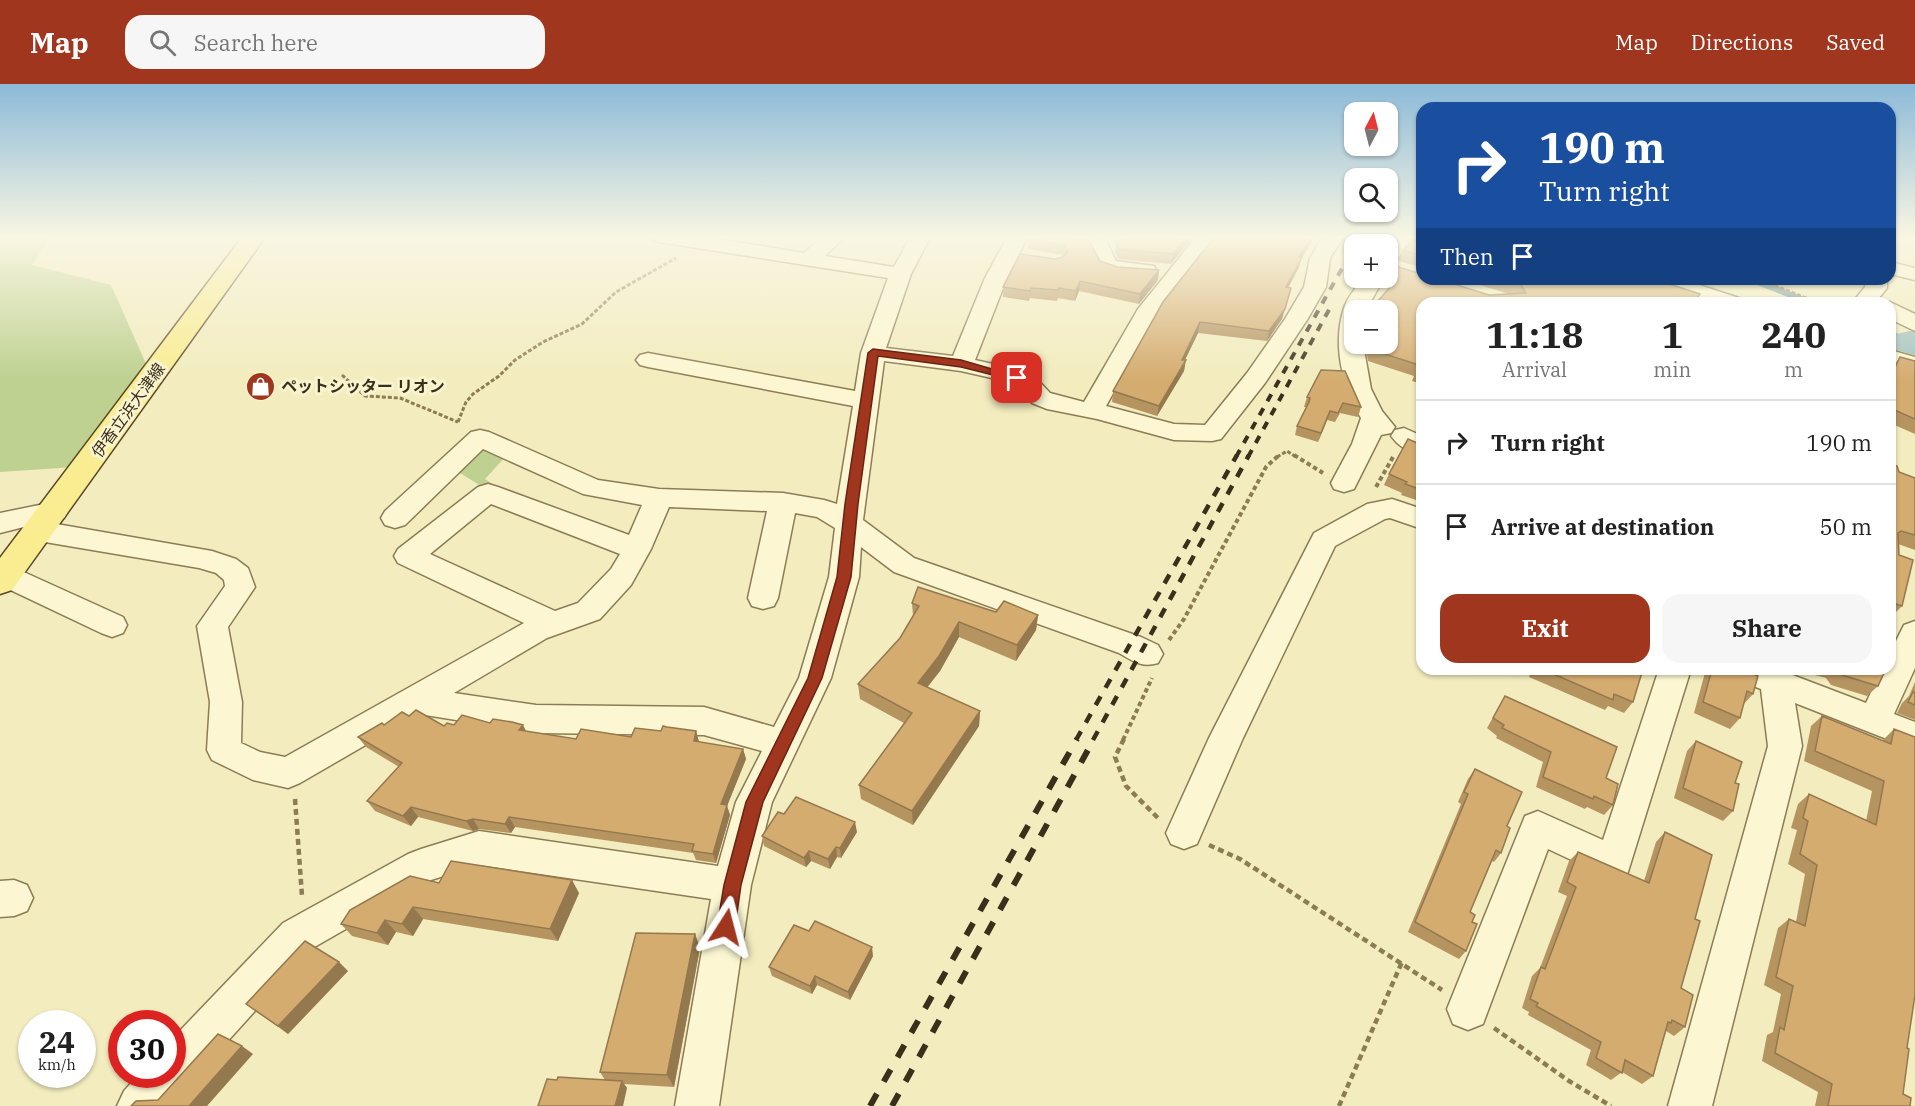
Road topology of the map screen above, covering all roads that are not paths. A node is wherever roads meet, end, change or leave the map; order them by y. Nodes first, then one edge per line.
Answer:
1 (220, 284) edge
2 (897, 284) edge
3 (994, 284) edge
4 (1171, 284) edge
5 (1316, 284) edge
6 (1678, 285) edge
7 (1713, 297) edge
8 (1896, 313) edge
9 (1915, 324) edge
10 (873, 353) junction
11 (1353, 354) edge
12 (1896, 359) edge
13 (648, 360) dead end
14 (961, 364) junction
15 (1915, 365) edge
16 (866, 401) junction
17 (1091, 411) junction
18 (1395, 432) edge
19 (1344, 483) road end
20 (659, 498) junction
21 (783, 502) junction
22 (1416, 517) edge
23 (395, 518) dead end
24 (46, 521) junction
25 (0, 524) edge
26 (850, 524) junction
27 (637, 549) junction
28 (3, 579) edge
29 (763, 598) dead end
30 (555, 624) junction
31 (112, 625) dead end
32 (1907, 640) edge
33 (1147, 654) road end
34 (1896, 668) edge
35 (1673, 675) edge
36 (1759, 675) edge
37 (1893, 675) edge
38 (415, 700) junction
39 (1875, 720) junction
40 (1915, 736) edge
41 (783, 743) junction
42 (1184, 833) road end
43 (732, 885) junction
44 (1468, 1009) road end
45 (186, 1055) edge
46 (156, 1088) edge
47 (139, 1106) edge
48 (697, 1106) edge
49 (1690, 1106) edge

1 - 24 main road, 伊香立浜大津線
2 - 10 street
3 - 14 street
4 - 17 street
5 - 17 street
6 - 7 street
8 - 9 street
10 - 14 street
10 - 16 street
11 - 18 street
12 - 15 street
13 - 16 street
14 - 17 street
16 - 26 street
18 - 19 street
20 - 21 street
20 - 23 street
20 - 27 street
21 - 26 street
21 - 29 street
22 - 42 street
24 - 25 street
24 - 28 main road, 伊香立浜大津線
24 - 38 street
26 - 33 street
26 - 41 street
27 - 30 street
27 - 30 street
28 - 31 street
30 - 38 street
32 - 34 street
35 - 44 street
36 - 39 street
36 - 49 street
37 - 39 street
38 - 41 street
39 - 40 street
41 - 43 street
43 - 45 street
43 - 48 street
46 - 47 street

